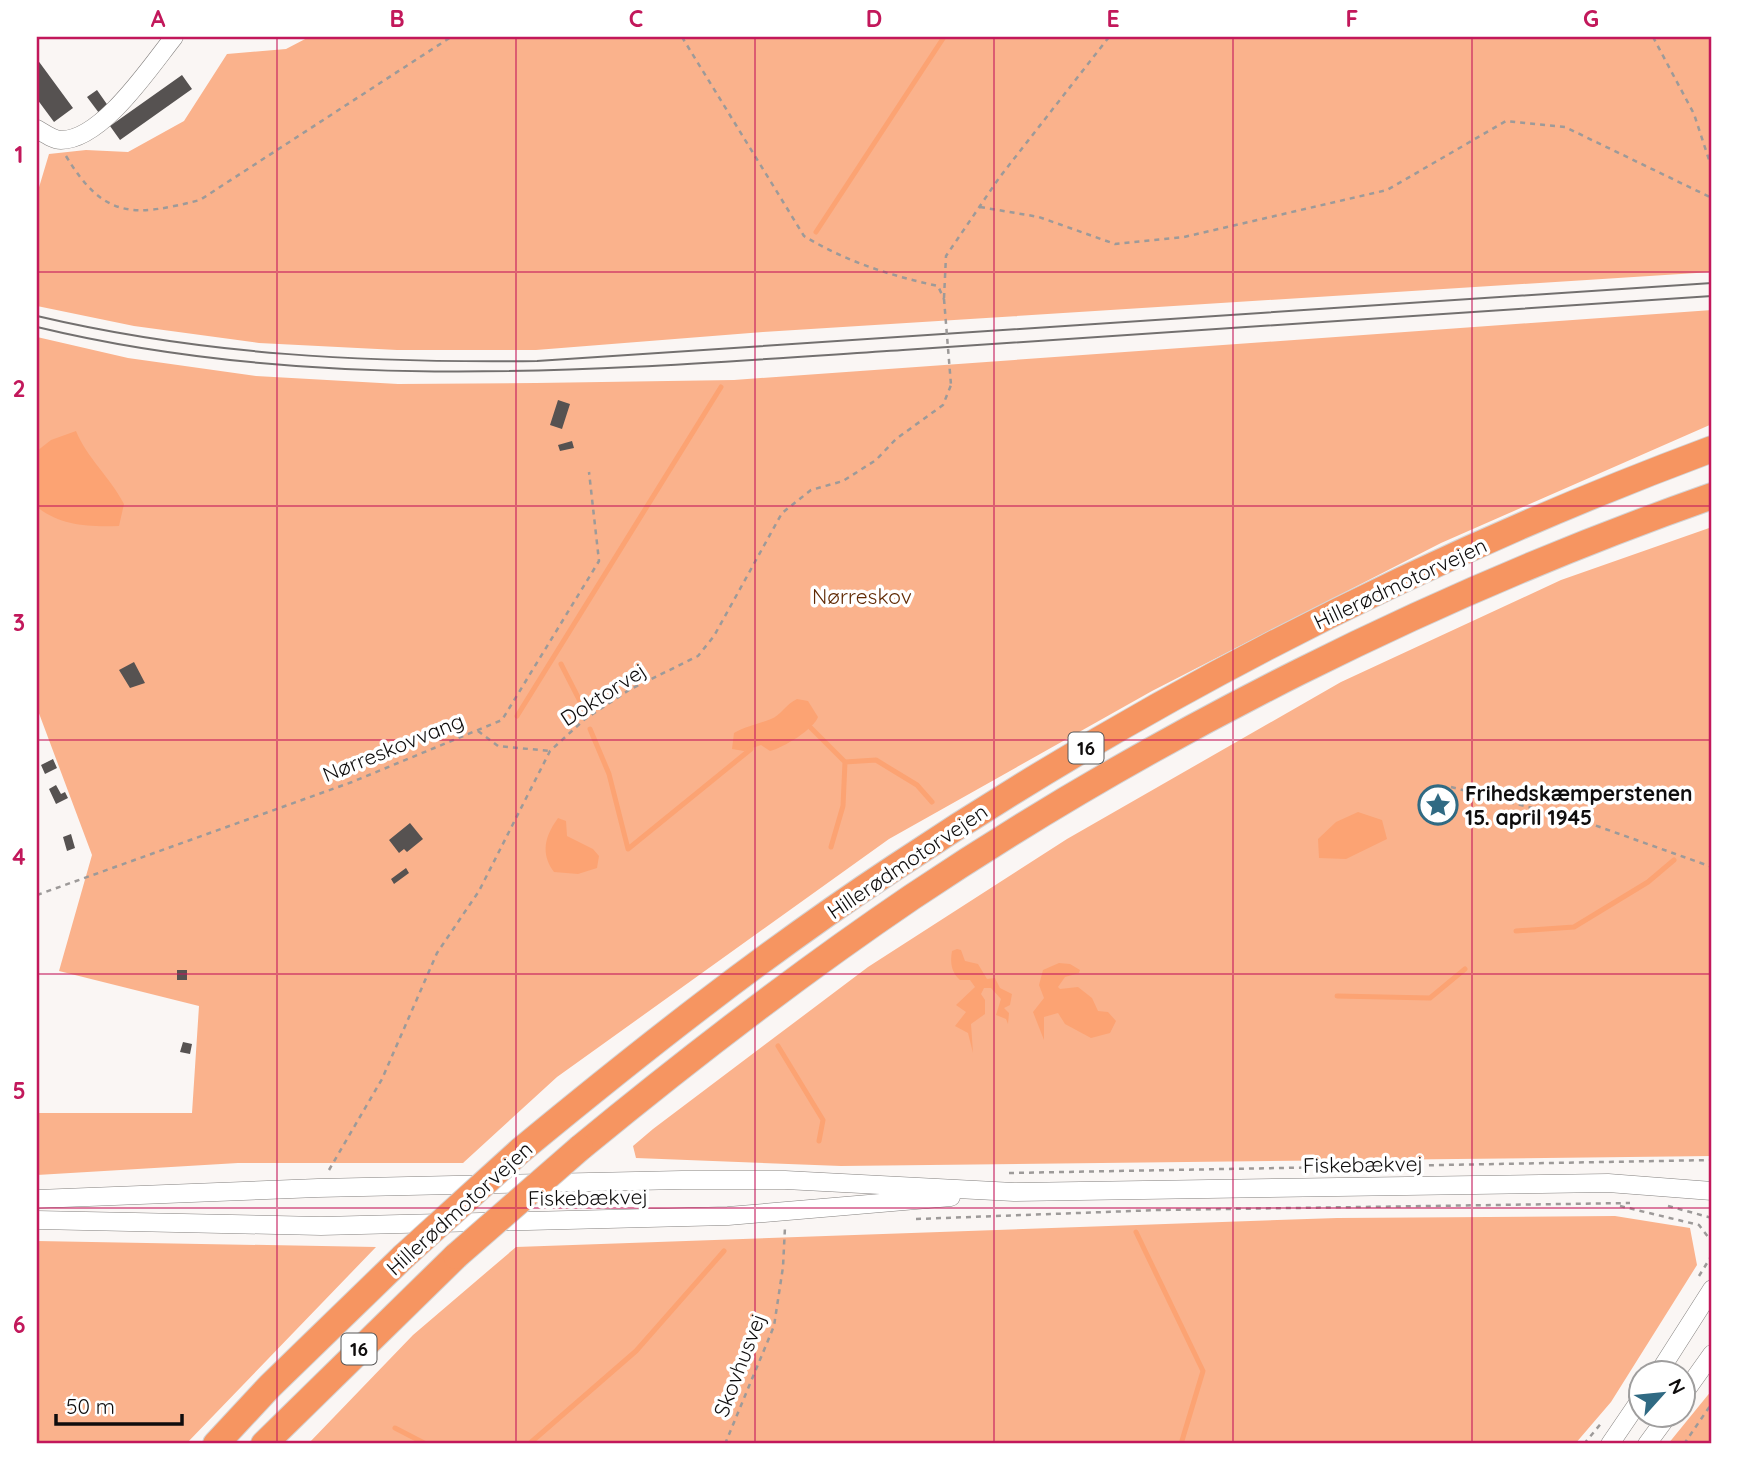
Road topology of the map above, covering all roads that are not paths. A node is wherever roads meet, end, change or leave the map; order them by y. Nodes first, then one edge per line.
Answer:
1 (174, 37) edge
2 (37, 129) edge
3 (1712, 449) edge
4 (1712, 496) edge
5 (1712, 1191) edge
6 (1014, 1192) junction
7 (37, 1199) edge
8 (37, 1220) edge
9 (1712, 1289) edge
10 (1712, 1354) edge
11 (1668, 1358) edge
12 (1696, 1376) edge
13 (1626, 1420) edge
14 (1659, 1428) edge
15 (216, 1444) edge
16 (264, 1444) edge
17 (1610, 1444) edge
18 (1647, 1444) edge

1 - 2 street
3 - 15 highway, Hillerødmotorvejen / 16, bridge
4 - 16 highway, Hillerødmotorvejen / 16, bridge
5 - 6 street, Fiskebækvej
6 - 7 street, Fiskebækvej
6 - 8 street, Fiskebækvej
9 - 11 street
10 - 12 street
13 - 17 street
14 - 18 street

